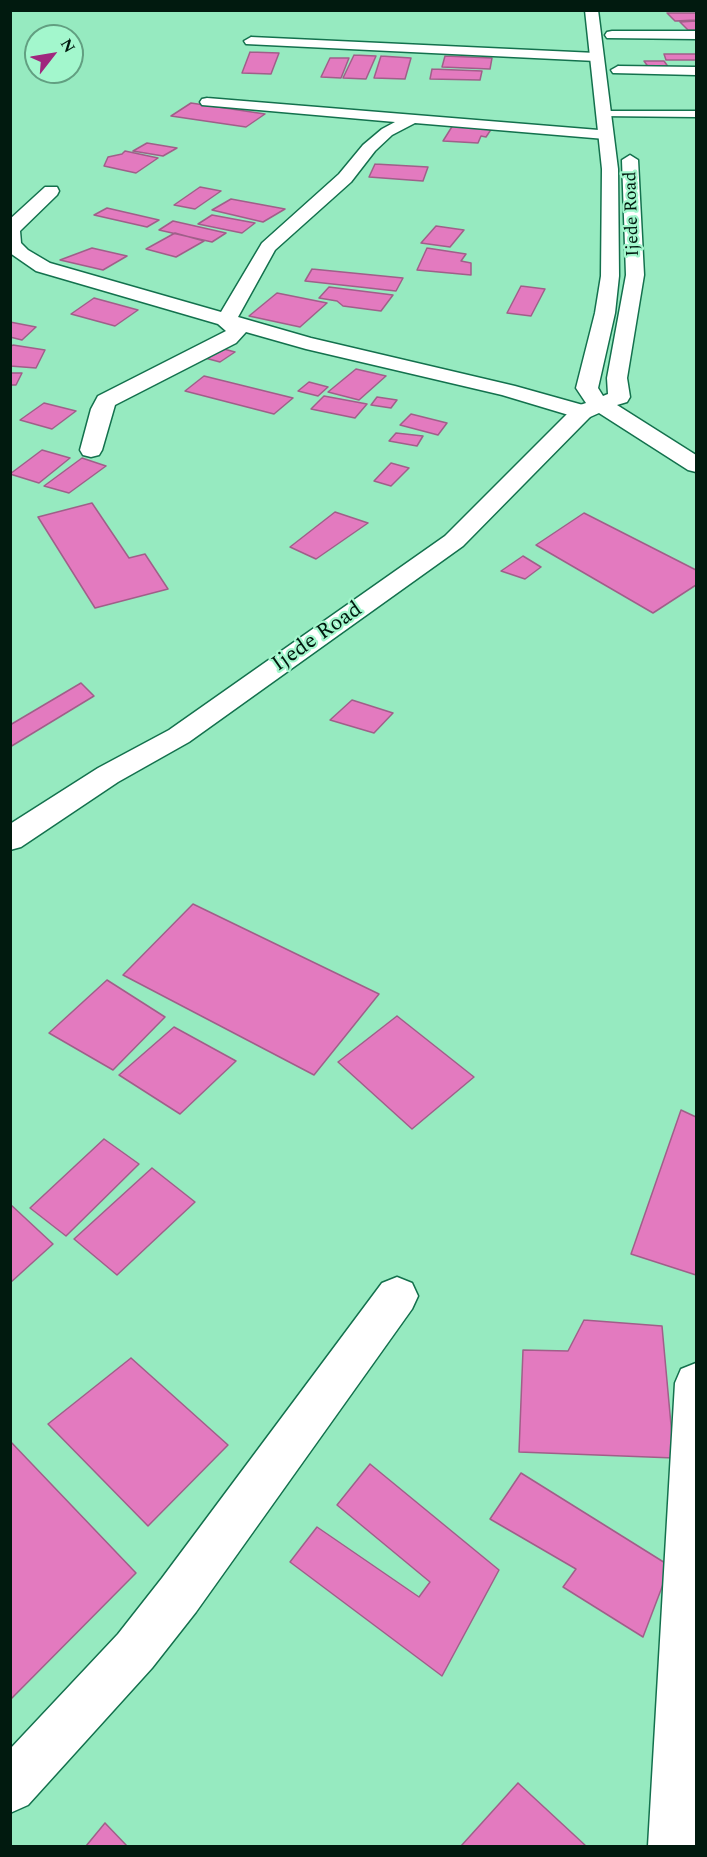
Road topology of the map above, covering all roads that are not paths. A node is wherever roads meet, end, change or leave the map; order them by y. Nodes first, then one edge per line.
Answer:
1 (591, 10) edge
2 (696, 35) edge
3 (251, 41) dead end
4 (596, 57) junction
5 (618, 70) junction
6 (696, 71) edge
7 (207, 102) dead end
8 (622, 102) junction
9 (603, 114) junction
10 (696, 114) edge
11 (413, 118) junction
12 (605, 135) junction
13 (51, 191) dead end
14 (226, 321) junction
15 (600, 404) junction
16 (696, 445) edge
17 (91, 450) dead end
18 (696, 465) edge
19 (10, 839) edge
20 (397, 1296) dead end
21 (696, 1383) edge
22 (10, 1787) edge
23 (674, 1846) edge

1 - 4 street, Ijede Road
2 - 5 street, Ijede Road
3 - 4 street
4 - 9 street, Ijede Road
5 - 6 street
5 - 8 street, Ijede Road
7 - 11 street
8 - 9 lane
8 - 10 lane
8 - 15 street, Ijede Road
9 - 12 street, Ijede Road
11 - 12 street
11 - 14 street
12 - 15 street, Ijede Road
13 - 14 street
14 - 15 street
14 - 17 street
15 - 16 street
15 - 18 street
15 - 19 street, Ijede Road
20 - 22 street
21 - 23 street

